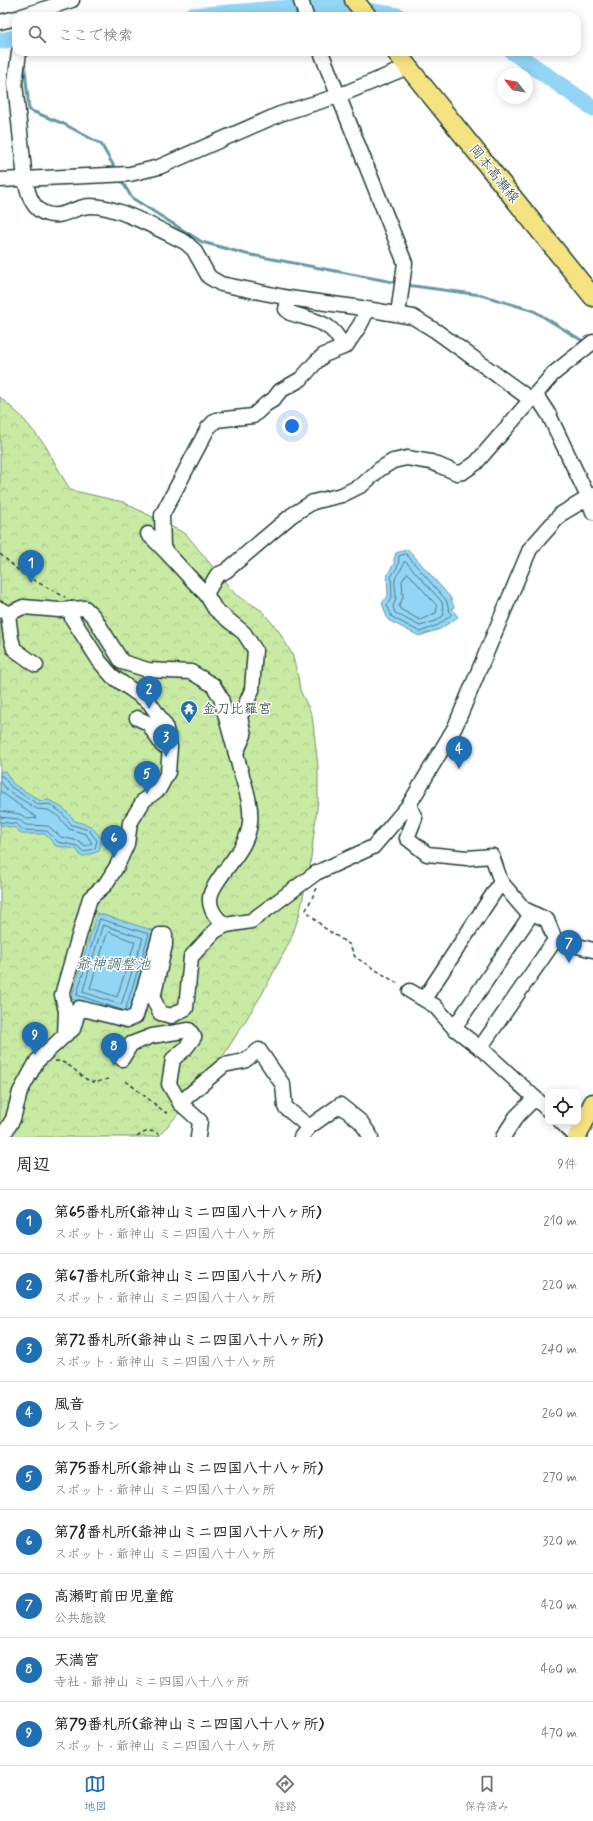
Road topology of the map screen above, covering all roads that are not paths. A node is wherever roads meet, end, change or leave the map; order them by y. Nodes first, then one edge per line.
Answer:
1 (72, 0) edge
2 (354, 0) edge
3 (301, 1) dead end
4 (39, 12) edge
5 (305, 12) edge
6 (364, 12) edge
7 (12, 21) edge
8 (0, 22) edge
9 (19, 56) edge
10 (323, 56) edge
11 (399, 56) edge
12 (408, 67) junction
13 (338, 96) junction
14 (0, 180) edge
15 (25, 180) junction
16 (593, 297) edge
17 (289, 298) junction
18 (365, 308) junction
19 (398, 314) junction
20 (593, 342) edge
21 (343, 347) junction
22 (533, 397) junction
23 (591, 496) edge
24 (593, 512) edge
25 (148, 534) dead end
26 (163, 548) junction
27 (206, 594) junction
28 (71, 609) junction
29 (4, 612) edge
30 (36, 665) dead end
31 (137, 718) dead end
32 (169, 744) junction
33 (236, 753) junction
34 (410, 805) junction
35 (501, 882) junction
36 (532, 913) junction
37 (226, 925) junction
38 (555, 940) junction
39 (593, 950) edge
40 (410, 991) road end
41 (424, 999) junction
42 (454, 1028) junction
43 (65, 1035) junction
44 (480, 1048) junction
45 (122, 1058) dead end
46 (535, 1098) junction
47 (180, 1103) junction
48 (593, 1103) edge
49 (545, 1107) edge
50 (564, 1125) edge
51 (305, 1132) edge
52 (2, 1137) edge
53 (198, 1137) edge
54 (371, 1137) edge
55 (503, 1137) edge
56 (577, 1137) edge

1 - 4 street
2 - 6 main road
3 - 5 street
7 - 8 street
9 - 15 street
10 - 13 street
11 - 12 main road, 岡本高瀬線
12 - 13 street
12 - 16 main road, 岡本高瀬線
13 - 15 street
13 - 19 street
14 - 15 street
15 - 17 street
17 - 18 street
17 - 21 street
18 - 19 street
18 - 21 street
19 - 22 street
20 - 22 street
21 - 26 street
22 - 23 street
22 - 27 street
23 - 24 street
23 - 34 street
25 - 26 street
26 - 27 street
27 - 33 street
28 - 29 street
28 - 32 street
28 - 33 street
29 - 30 street
31 - 32 street
32 - 43 street
33 - 37 street
34 - 35 street
34 - 37 street
35 - 36 street
35 - 41 street
36 - 38 street
36 - 42 street
37 - 43 street
38 - 39 street
38 - 44 street
40 - 41 street
41 - 42 street
42 - 44 street
43 - 52 street
44 - 46 street
45 - 47 street
46 - 49 street
46 - 55 street
47 - 51 street
47 - 53 street
48 - 56 main road
50 - 56 street
51 - 54 street

